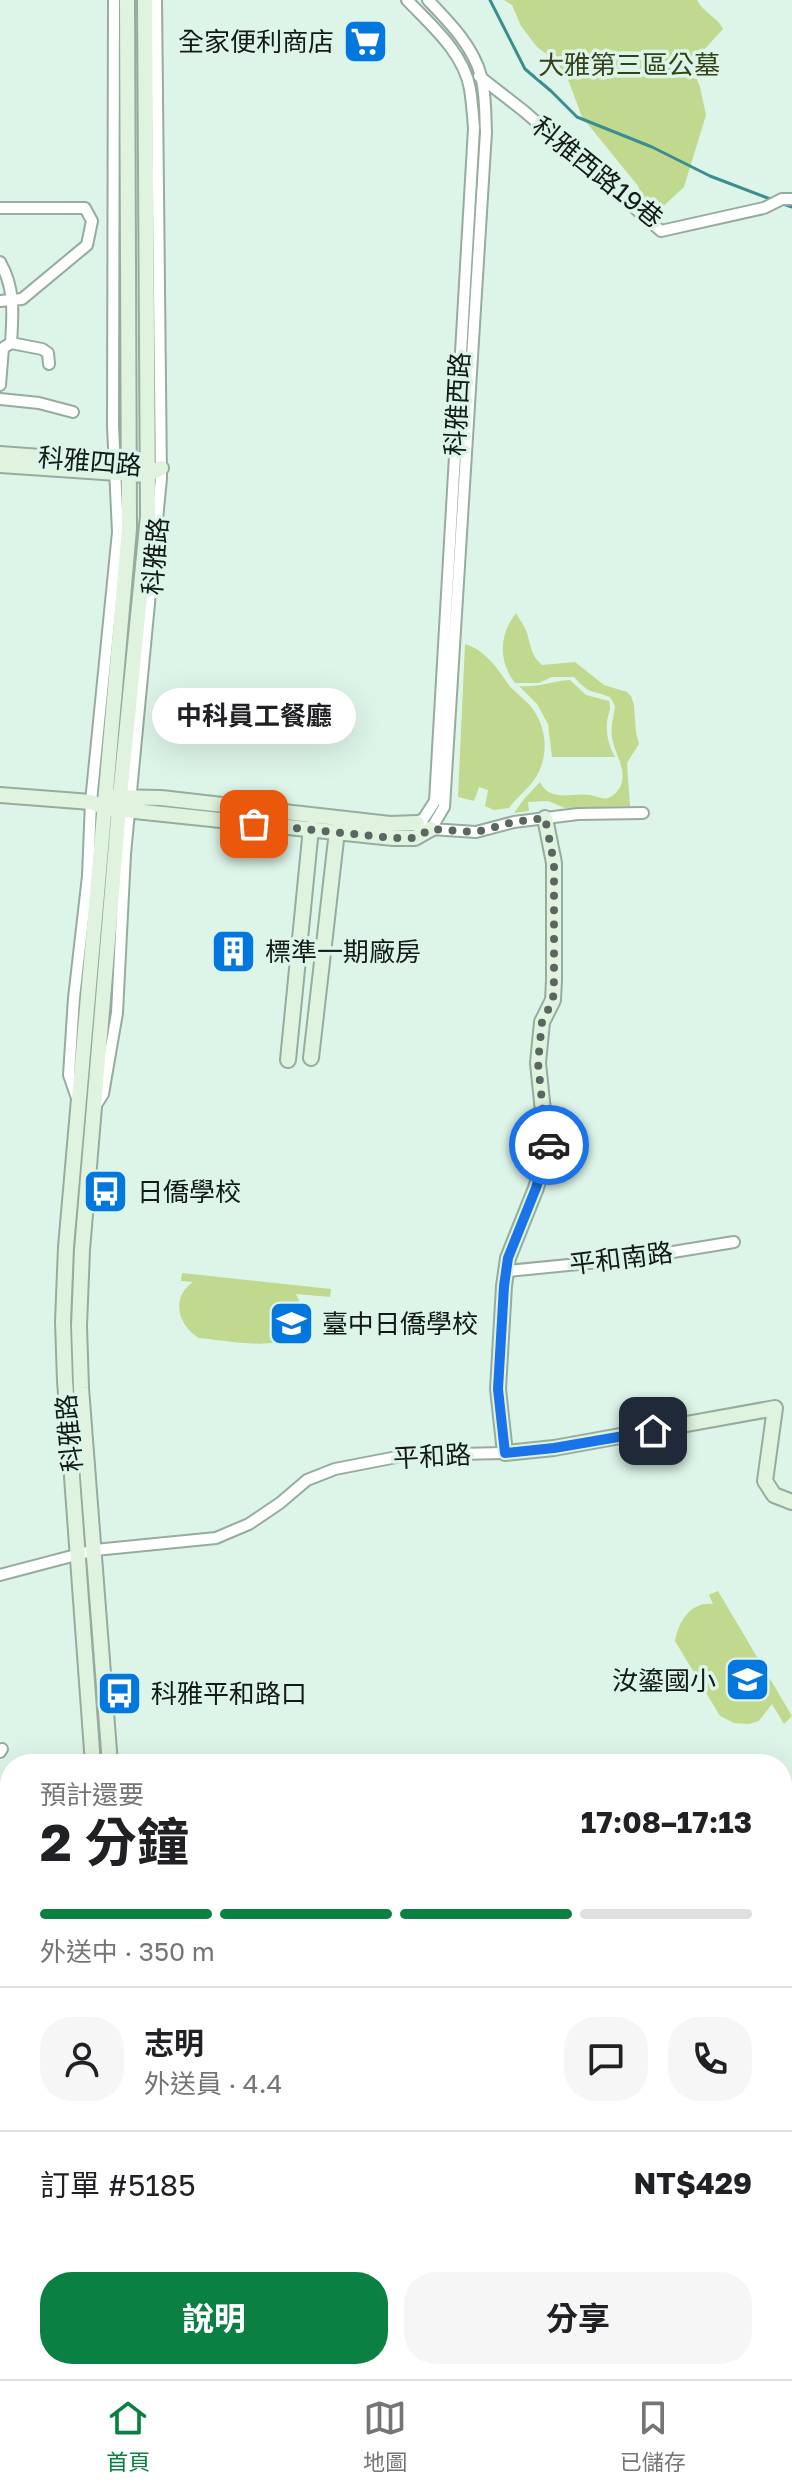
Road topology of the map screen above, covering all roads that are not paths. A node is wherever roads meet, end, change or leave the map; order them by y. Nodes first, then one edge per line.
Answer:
1 (114, 0) edge
2 (127, 0) edge
3 (145, 0) edge
4 (156, 0) edge
5 (407, 0) edge
6 (428, 0) edge
7 (463, 68) junction
8 (481, 76) junction
9 (782, 201) edge
10 (0, 208) edge
11 (0, 262) edge
12 (13, 300) junction
13 (0, 301) edge
14 (5, 346) edge
15 (49, 364) dead end
16 (0, 385) edge
17 (0, 399) edge
18 (73, 412) dead end
19 (0, 454) edge
20 (0, 465) edge
21 (123, 468) junction
22 (152, 469) junction
23 (0, 795) edge
24 (91, 802) junction
25 (119, 803) junction
26 (643, 813) dead end
27 (545, 818) junction
28 (424, 826) junction
29 (311, 828) junction
30 (337, 831) junction
31 (311, 1058) dead end
32 (288, 1060) dead end
33 (87, 1105) junction
34 (734, 1242) dead end
35 (507, 1271) junction
36 (505, 1453) junction
37 (792, 1502) edge
38 (95, 1550) junction
39 (79, 1555) junction
40 (0, 1575) edge
41 (92, 1754) edge
42 (109, 1754) edge

1 - 21 street, 科雅路
2 - 21 street, 科雅路
3 - 22 street, 科雅路
4 - 22 street, 科雅路
5 - 7 street, 科雅西路
6 - 8 street, 科雅西路
7 - 8 street, 科雅西路19巷
7 - 28 street, 科雅西路
8 - 9 street, 科雅西路19巷
8 - 28 street, 科雅西路
10 - 12 street
11 - 12 street
12 - 13 street
12 - 14 street
14 - 15 street
14 - 16 street
17 - 18 street
19 - 21 street, 科雅四路
20 - 21 street, 科雅四路
21 - 22 street, 科雅四路
21 - 24 street, 科雅路
21 - 25 street, 科雅路
22 - 25 street, 科雅路
23 - 24 street
24 - 25 street
24 - 33 street, 科雅路
25 - 28 street
25 - 29 street
25 - 33 street, 科雅路
25 - 33 street, 科雅路
26 - 27 street
27 - 28 street
27 - 35 street
28 - 30 street
29 - 30 street
29 - 32 street
30 - 31 street
33 - 38 street, 科雅路
33 - 39 street, 科雅路
34 - 35 street, 平和南路
35 - 36 street
36 - 37 street, 平和路
36 - 38 street, 平和路
38 - 39 street, 平和路
38 - 42 street, 科雅路
39 - 40 street, 平和路
39 - 41 street, 科雅路

